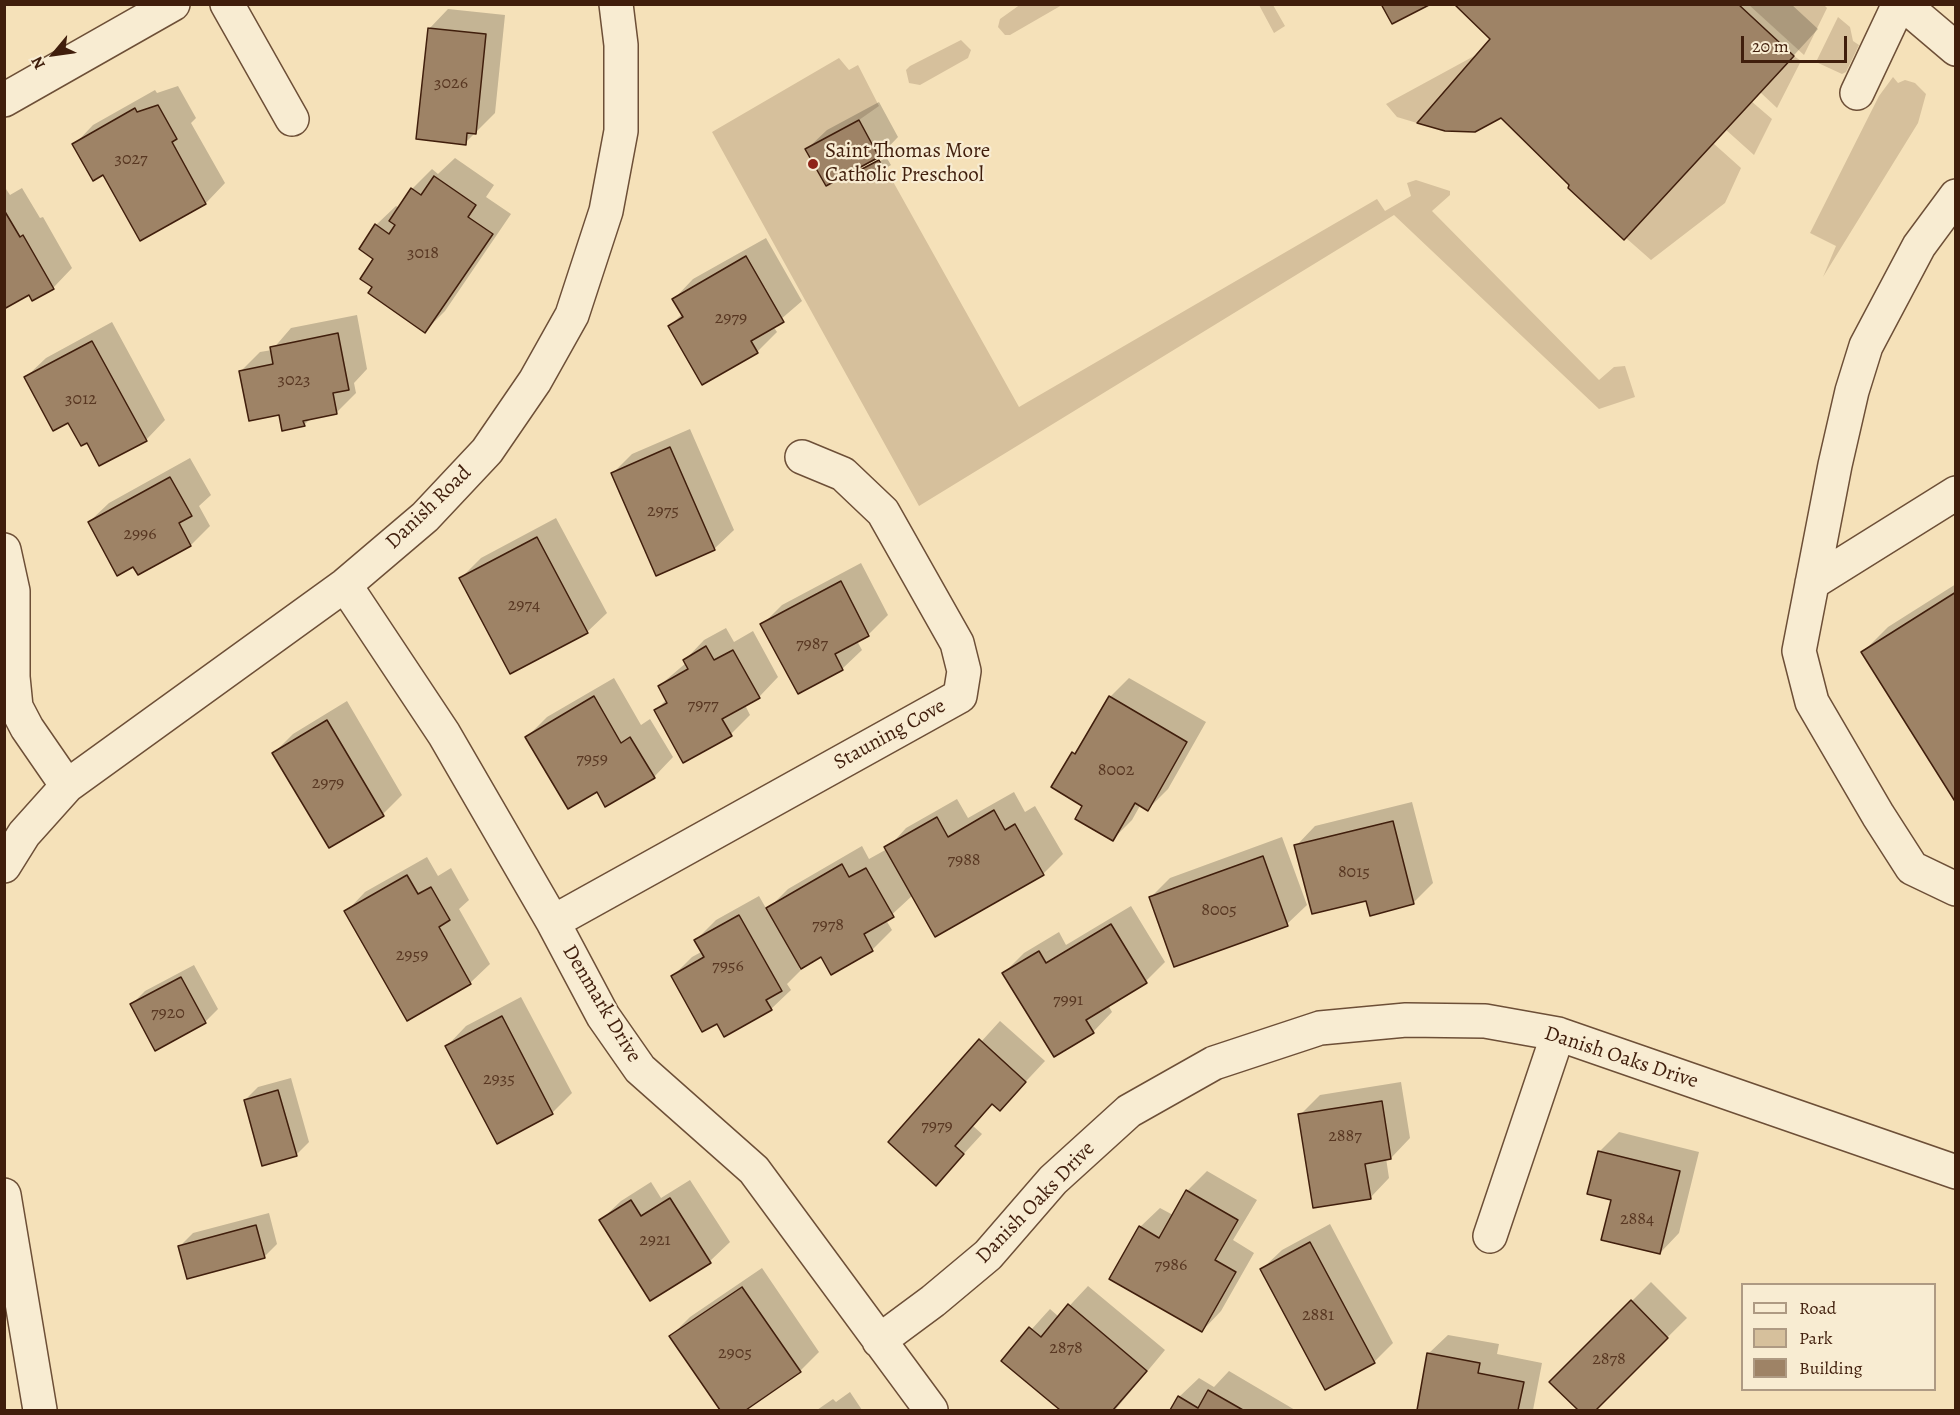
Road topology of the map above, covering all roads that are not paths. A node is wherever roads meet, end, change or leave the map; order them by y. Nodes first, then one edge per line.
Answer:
1 (173, 4) edge
2 (227, 4) edge
3 (616, 4) edge
4 (1901, 4) edge
5 (1956, 49) edge
6 (1857, 93) dead end
7 (4, 100) edge
8 (292, 119) dead end
9 (1950, 216) edge
10 (802, 457) dead end
11 (1956, 493) edge
12 (4, 550) edge
13 (1812, 583) junction
14 (345, 585) junction
15 (68, 786) junction
16 (4, 866) edge
17 (1956, 889) edge
18 (552, 922) junction
19 (1558, 1034) junction
20 (1956, 1172) edge
21 (4, 1196) edge
22 (1490, 1236) dead end
23 (879, 1341) junction
24 (40, 1410) edge
25 (931, 1410) edge

1 - 7 street
2 - 8 street
3 - 14 street, Danish Road
4 - 5 street
4 - 6 street
9 - 13 street
10 - 18 street, Stauning Cove
11 - 13 street
12 - 15 street
13 - 17 street
14 - 15 street, Danish Road
14 - 18 street, Denmark Drive
15 - 16 street, Danish Road
18 - 23 street, Denmark Drive
19 - 20 street, Danish Oaks Drive
19 - 22 street
19 - 23 street, Danish Oaks Drive
21 - 24 street
23 - 25 street, Denmark Drive

